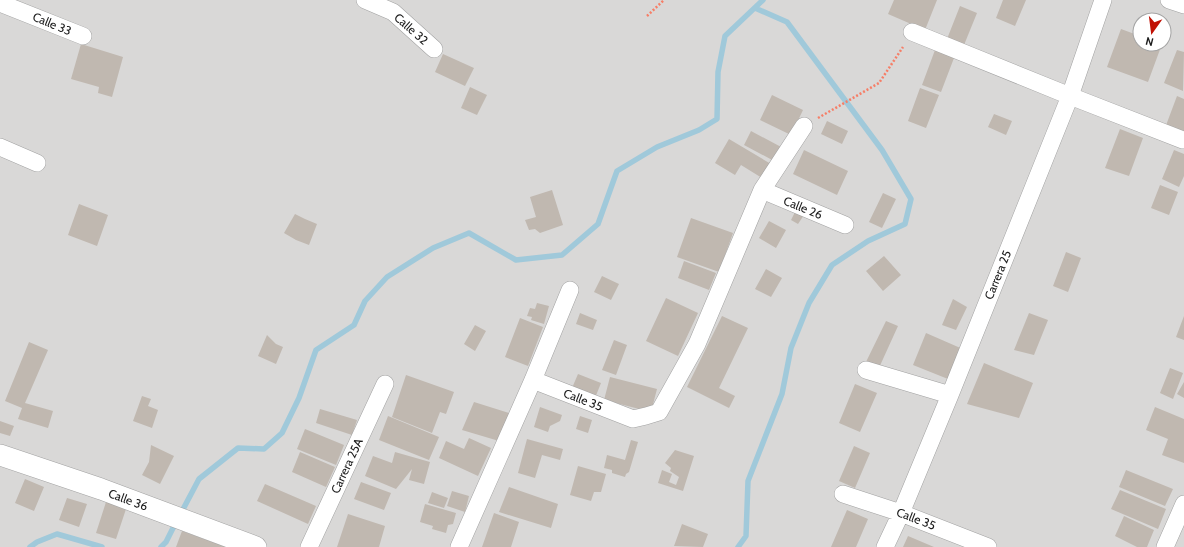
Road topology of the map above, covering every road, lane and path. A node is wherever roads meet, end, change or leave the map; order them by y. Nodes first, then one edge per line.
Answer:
1 (365, 0) edge
2 (664, 0) edge
3 (1103, 0) edge
4 (1169, 0) edge
5 (0, 3) edge
6 (1184, 5) edge
7 (647, 16) dead end
8 (912, 32) joint
9 (82, 36) dead end
10 (434, 50) dead end
11 (1070, 96) junction
12 (804, 126) joint
13 (1183, 140) dead end
14 (0, 147) edge
15 (37, 163) dead end
16 (762, 190) junction
17 (845, 225) dead end
18 (570, 290) dead end
19 (866, 370) dead end
20 (533, 380) junction
21 (385, 384) dead end
22 (950, 395) junction
23 (0, 455) edge
24 (844, 494) dead end
25 (1184, 504) edge
26 (901, 513) junction
27 (251, 545) edge
28 (309, 547) edge
29 (459, 547) edge
30 (886, 547) edge
31 (988, 547) edge
32 (1165, 547) edge

1 - 10 street, Calle 32
2 - 7 path
3 - 11 street, Carrera 25
4 - 6 street
5 - 9 street, Calle 33
8 - 11 street
8 - 12 path
11 - 13 street
11 - 22 street, Carrera 25
12 - 16 street
14 - 15 street
16 - 17 street, Calle 26
16 - 20 street, Calle 35
18 - 20 street
19 - 22 street
20 - 29 street
21 - 28 street, Carrera 25A
22 - 26 street, Carrera 25
23 - 27 street, Calle 36
24 - 26 street, Calle 35
25 - 32 street
26 - 30 street, Carrera 25
26 - 31 street, Calle 35

